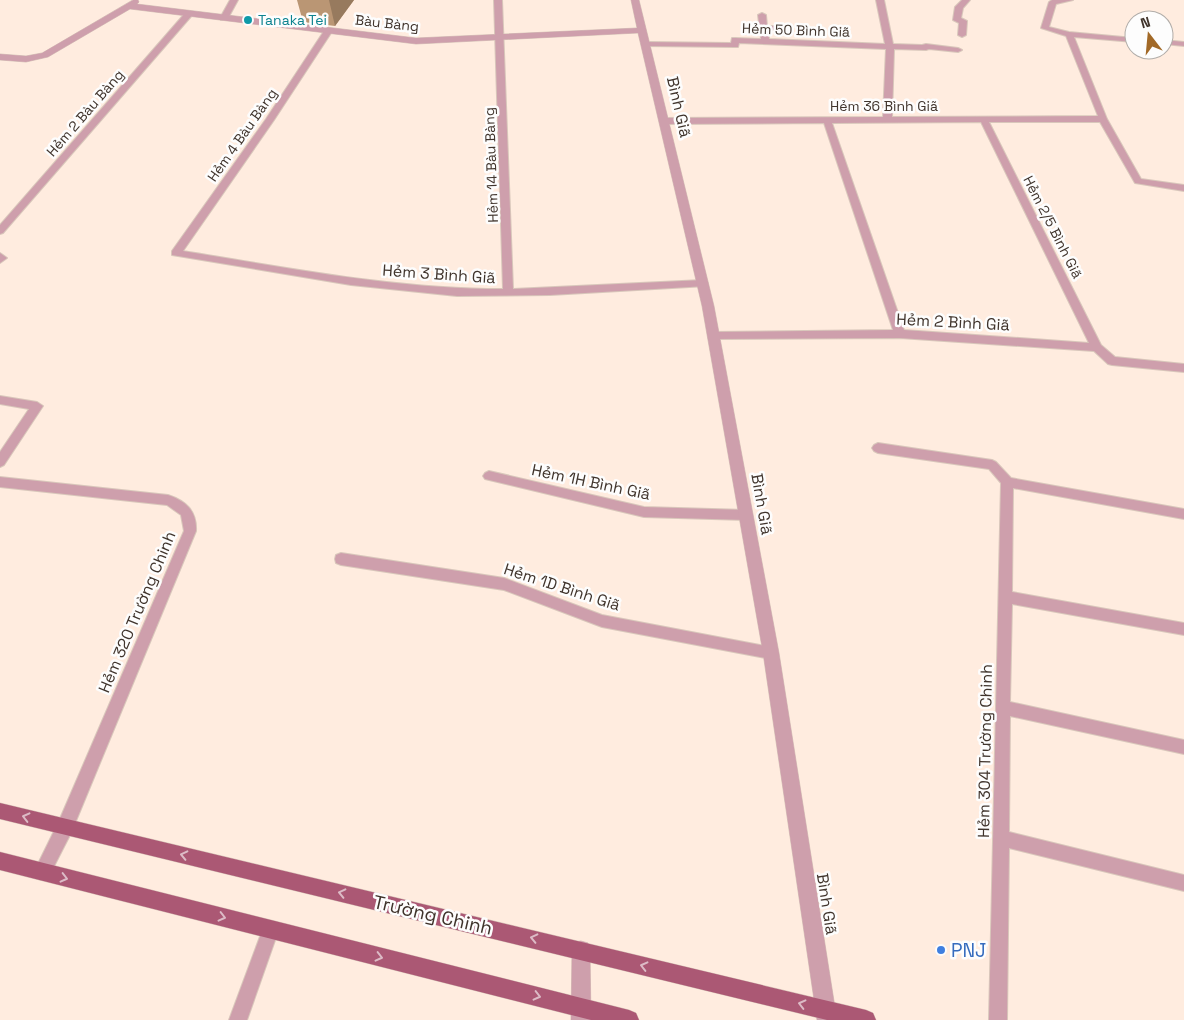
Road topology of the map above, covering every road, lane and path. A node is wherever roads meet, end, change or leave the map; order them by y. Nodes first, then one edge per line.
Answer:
1 (138, 0) edge
2 (234, 0) edge
3 (498, 0) edge
4 (635, 0) edge
5 (880, 0) edge
6 (966, 0) edge
7 (1069, 0) edge
8 (129, 6) junction
9 (190, 14) junction
10 (762, 15) dead end
11 (224, 18) junction
12 (764, 28) junction
13 (786, 28) dead end
14 (329, 30) junction
15 (1069, 34) junction
16 (962, 35) dead end
17 (500, 37) junction
18 (644, 37) junction
19 (1124, 39) edge
20 (765, 41) junction
21 (890, 46) junction
22 (958, 50) dead end
23 (0, 57) edge
24 (1103, 119) junction
25 (827, 120) junction
26 (887, 120) junction
27 (984, 120) junction
28 (664, 121) junction
29 (1184, 188) edge
30 (0, 231) edge
31 (176, 253) joint
32 (0, 256) edge
33 (0, 260) edge
34 (703, 284) junction
35 (508, 293) junction
36 (900, 334) junction
37 (713, 336) junction
38 (1097, 347) junction
39 (1184, 368) edge
40 (0, 400) edge
41 (878, 448) dead end
42 (0, 462) edge
43 (489, 476) dead end
44 (0, 482) edge
45 (1007, 482) junction
46 (1184, 514) edge
47 (746, 515) junction
48 (341, 558) dead end
49 (1005, 597) junction
50 (1184, 628) edge
51 (771, 653) junction
52 (1003, 707) junction
53 (1184, 747) edge
54 (0, 811) edge
55 (65, 827) junction
56 (1001, 838) junction
57 (0, 861) edge
58 (42, 872) junction
59 (1184, 883) edge
60 (271, 929) junction
61 (581, 950) junction
62 (581, 1014) edge
63 (826, 1015) edge
64 (238, 1020) edge
65 (629, 1020) edge
66 (866, 1020) edge
67 (998, 1020) edge

1 - 8 street
2 - 11 lane
3 - 17 lane, Hẻm 14 Bàu Bàng
4 - 18 street, Bình Giã
5 - 21 lane
6 - 16 lane
7 - 15 lane
8 - 9 street, Bàu Bàng
8 - 23 street
9 - 11 street, Bàu Bàng
9 - 30 lane, Hẻm 2 Bàu Bàng
10 - 12 lane
11 - 14 street, Bàu Bàng
12 - 13 lane
12 - 20 lane
14 - 17 street, Bàu Bàng
14 - 31 lane, Hẻm 4 Bàu Bàng
15 - 19 lane
15 - 24 lane
17 - 18 street, Bàu Bàng
17 - 35 lane, Hẻm 14 Bàu Bàng
18 - 20 lane, Hẻm 50 Bình Giã
18 - 28 street, Bình Giã
20 - 21 lane, Hẻm 50 Bình Giã
21 - 22 lane, Hẻm 50 Bình Giã
21 - 26 lane
24 - 27 lane, Hẻm 36 Bình Giã
24 - 29 lane
25 - 26 lane, Hẻm 36 Bình Giã
25 - 28 lane, Hẻm 36 Bình Giã
25 - 36 lane
26 - 27 lane, Hẻm 36 Bình Giã
27 - 38 lane, Hẻm 2/5 Bình Giã
28 - 34 street, Bình Giã
31 - 35 lane, Hẻm 3 Bình Giã
32 - 33 lane
34 - 35 lane, Hẻm 3 Bình Giã
34 - 37 street, Bình Giã
36 - 37 lane, Hẻm 2 Bình Giã
36 - 38 lane, Hẻm 2 Bình Giã
37 - 47 street, Bình Giã
38 - 39 lane
40 - 42 lane
41 - 45 lane
43 - 47 lane, Hẻm 1H Bình Giã
44 - 55 lane, Hẻm 320 Trường Chinh
45 - 46 lane
45 - 49 lane, Hẻm 304 Trường Chinh
47 - 51 street, Bình Giã
48 - 51 lane, Hẻm 1D Bình Giã
49 - 50 lane
49 - 52 lane, Hẻm 304 Trường Chinh
51 - 63 street, Bình Giã
52 - 53 lane
52 - 56 lane, Hẻm 304 Trường Chinh
55 -> 54 main road, Trường Chinh
55 - 58 lane, Hẻm 320 Trường Chinh
61 -> 55 main road, Trường Chinh
56 - 59 lane
56 - 67 lane, Hẻm 304 Trường Chinh
57 - 58 main road
58 -> 60 main road
60 -> 62 main road
60 - 64 lane
61 - 62 street
63 -> 61 main road, Trường Chinh
62 - 65 main road
63 - 66 main road, Trường Chinh

